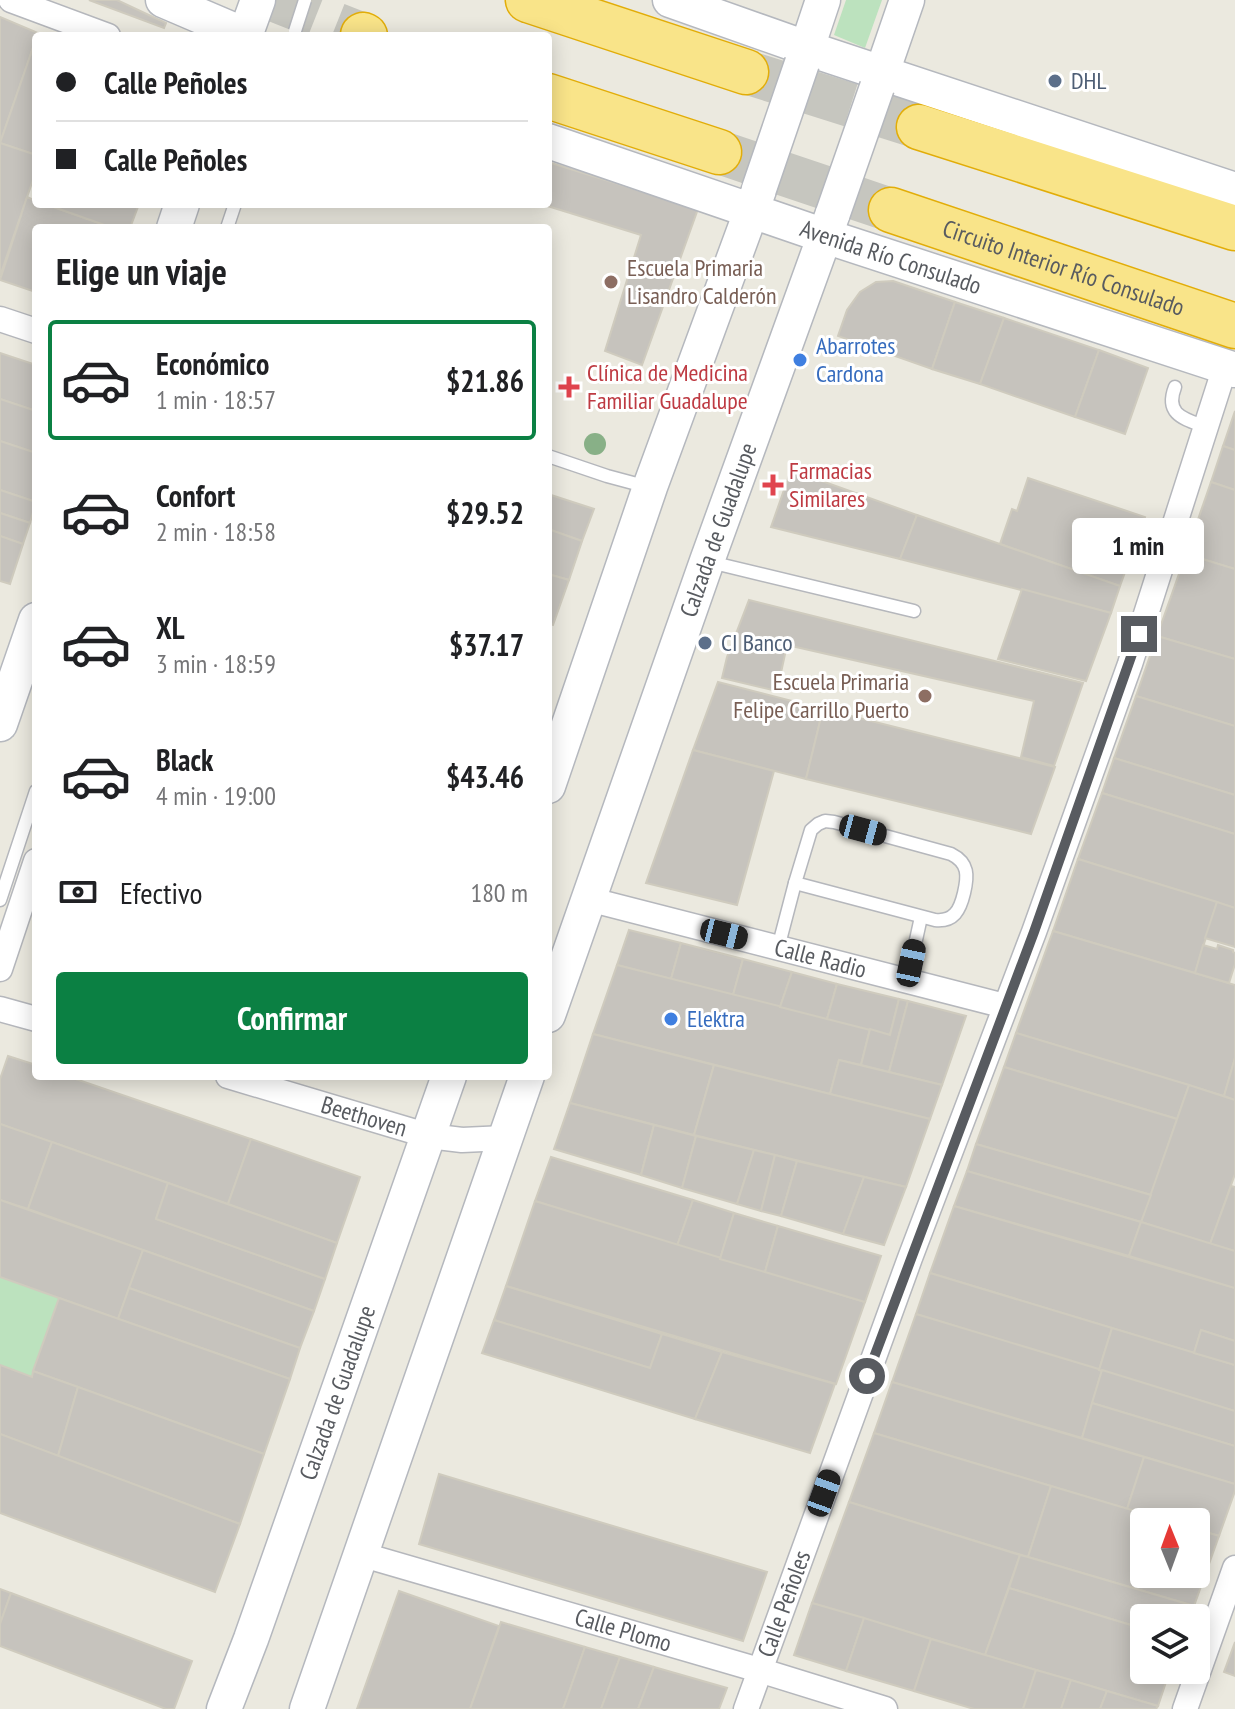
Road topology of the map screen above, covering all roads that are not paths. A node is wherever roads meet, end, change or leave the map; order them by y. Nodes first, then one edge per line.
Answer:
1 (11, 0) edge
2 (163, 0) edge
3 (305, 0) edge
4 (528, 0) edge
5 (670, 0) edge
6 (823, 0) edge
7 (907, 0) edge
8 (250, 24) edge
9 (97, 32) edge
10 (294, 32) edge
11 (804, 55) junction
12 (746, 72) tunnel mouth
13 (879, 80) junction
14 (552, 97) edge
15 (919, 127) tunnel mouth
16 (552, 142) edge
17 (719, 152) tunnel mouth
18 (1235, 190) edge
19 (755, 200) junction
20 (891, 210) tunnel mouth
21 (829, 224) junction
22 (1235, 228) edge
23 (0, 319) edge
24 (1235, 326) edge
25 (32, 330) edge
26 (1230, 369) edge
27 (1175, 387) dead end
28 (1206, 427) junction
29 (552, 457) edge
30 (650, 487) junction
31 (707, 561) junction
32 (914, 611) dead end
33 (32, 628) edge
34 (8, 674) edge
35 (0, 724) edge
36 (552, 774) edge
37 (32, 803) edge
38 (32, 873) edge
39 (795, 883) junction
40 (588, 899) junction
41 (0, 900) edge
42 (921, 917) junction
43 (778, 948) junction
44 (0, 969) edge
45 (907, 981) junction
46 (552, 1003) edge
47 (1005, 1006) junction
48 (0, 1009) edge
49 (32, 1018) edge
50 (241, 1080) edge
51 (448, 1080) edge
52 (526, 1080) edge
53 (429, 1136) junction
54 (505, 1138) junction
55 (360, 1554) junction
56 (1235, 1568) edge
57 (759, 1670) junction
58 (224, 1709) edge
59 (307, 1709) edge
60 (746, 1709) edge
61 (885, 1709) edge
62 (1185, 1709) edge

1 - 9 street
2 - 8 main road
3 - 10 lane, bridge
4 - 12 highway
5 - 11 main road
6 - 11 main road
7 - 13 main road, Calzada de Guadalupe
11 - 13 main road
11 - 19 main road, bridge
13 - 18 main road
13 - 21 main road, Calzada de Guadalupe, bridge
14 - 17 highway
15 - 22 highway
16 - 19 main road, Avenida Río Consulado
19 - 21 main road, Avenida Río Consulado
19 - 30 main road
20 - 24 highway, Circuito Interior Río Consulado
21 - 26 main road, Avenida Río Consulado
21 - 31 main road, Calzada de Guadalupe
23 - 25 street
26 - 28 street, Calle Peñoles
27 - 28 lane
28 - 47 street, Calle Peñoles
29 - 30 lane
30 - 36 main road
31 - 32 lane
31 - 40 main road, Calzada de Guadalupe
33 - 34 main road
34 - 35 main road
37 - 41 lane
38 - 44 street
39 - 42 lane
39 - 42 lane
39 - 43 lane
40 - 43 street, Calle Radio
40 - 46 main road, Calzada de Guadalupe
42 - 45 lane
43 - 45 street, Calle Radio
45 - 47 street, Calle Radio
47 - 57 street, Calle Peñoles
48 - 49 street
50 - 53 street, Beethoven
51 - 53 main road, Calzada de Guadalupe
52 - 54 main road
53 - 54 street, Beethoven
53 - 58 main road, Calzada de Guadalupe
54 - 55 main road
55 - 57 street, Calle Plomo
55 - 59 main road
56 - 62 street
57 - 60 street, Calle Peñoles
57 - 61 street, Calle Plomo

